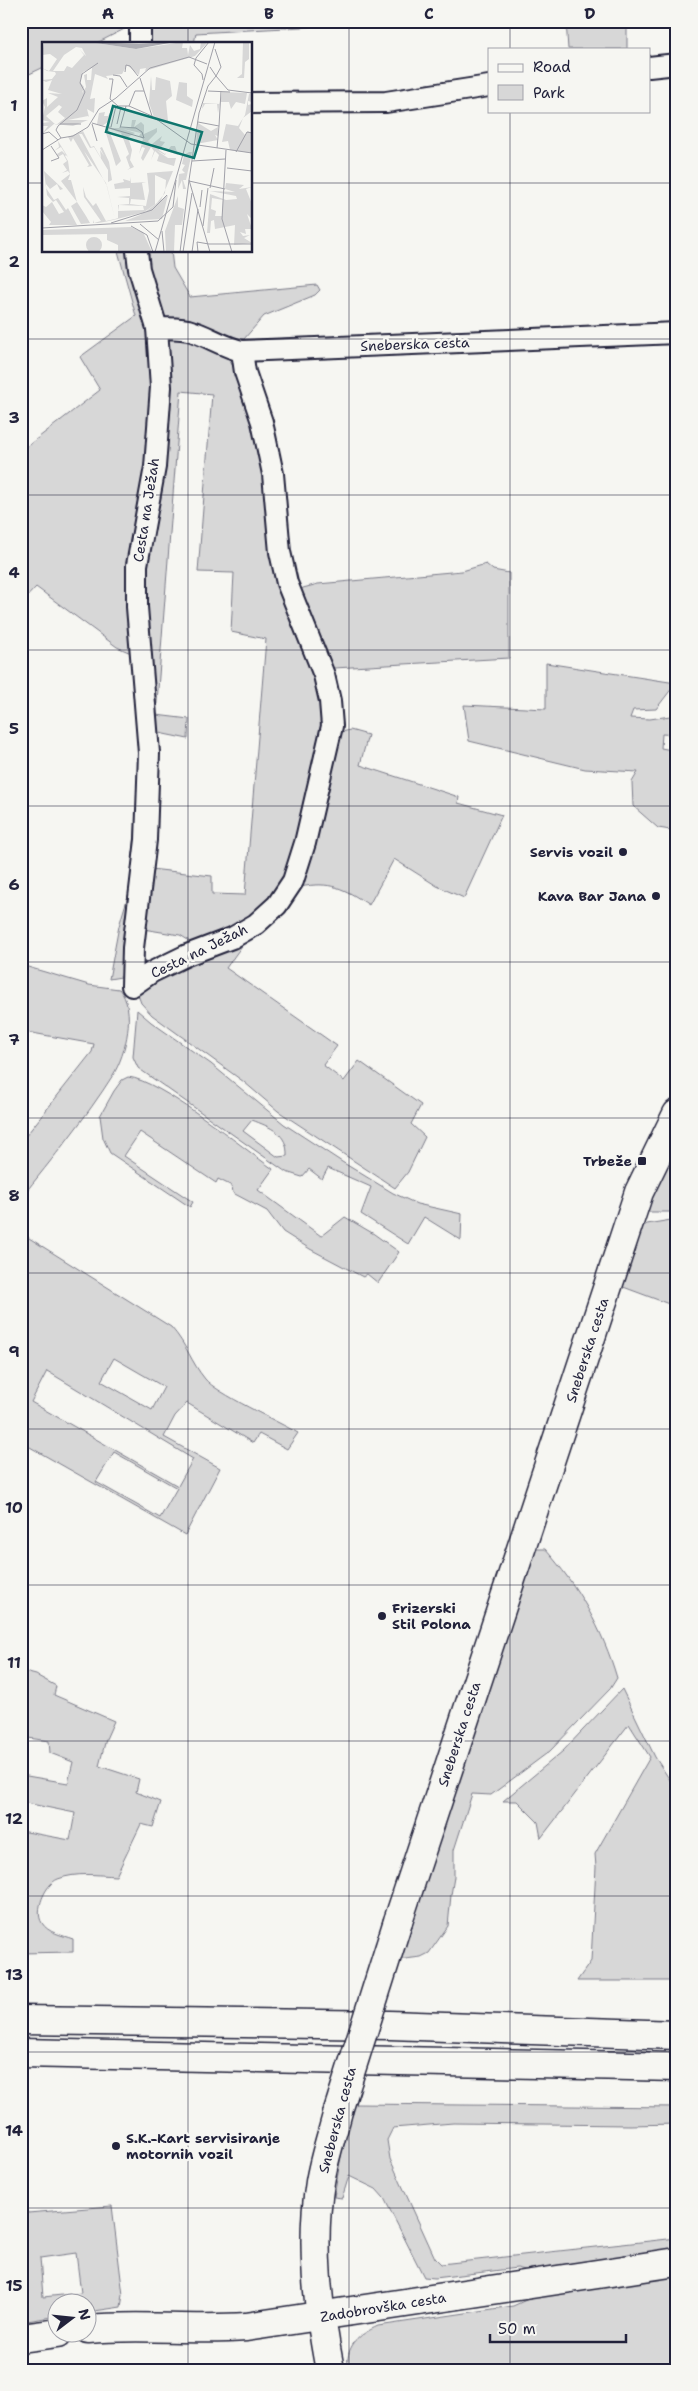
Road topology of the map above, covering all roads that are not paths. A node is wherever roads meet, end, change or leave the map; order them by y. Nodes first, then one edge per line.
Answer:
1 (140, 21) edge
2 (140, 42) edge
3 (677, 64) edge
4 (650, 67) edge
5 (488, 86) edge
6 (252, 103) edge
7 (137, 252) edge
8 (157, 328) junction
9 (677, 333) edge
10 (242, 351) junction
11 (677, 1114) edge
12 (21, 2020) edge
13 (677, 2035) edge
14 (21, 2053) edge
15 (677, 2067) edge
16 (677, 2262) edge
17 (322, 2317) junction
18 (98, 2329) edge
19 (48, 2334) edge
20 (21, 2338) edge
21 (330, 2370) edge

1 - 2 street
3 - 4 street
5 - 6 street
7 - 8 street, Cesta na Ježah
8 - 10 street, Sneberska cesta
8 - 10 street, Cesta na Ježah
9 - 10 street, Sneberska cesta
11 - 17 main road, Sneberska cesta, bridge
12 - 13 main road
14 - 15 main road
16 - 17 main road, Zadobrovška cesta
17 - 18 main road, Zadobrovška cesta
17 - 21 main road, Sneberska cesta
19 - 20 main road

